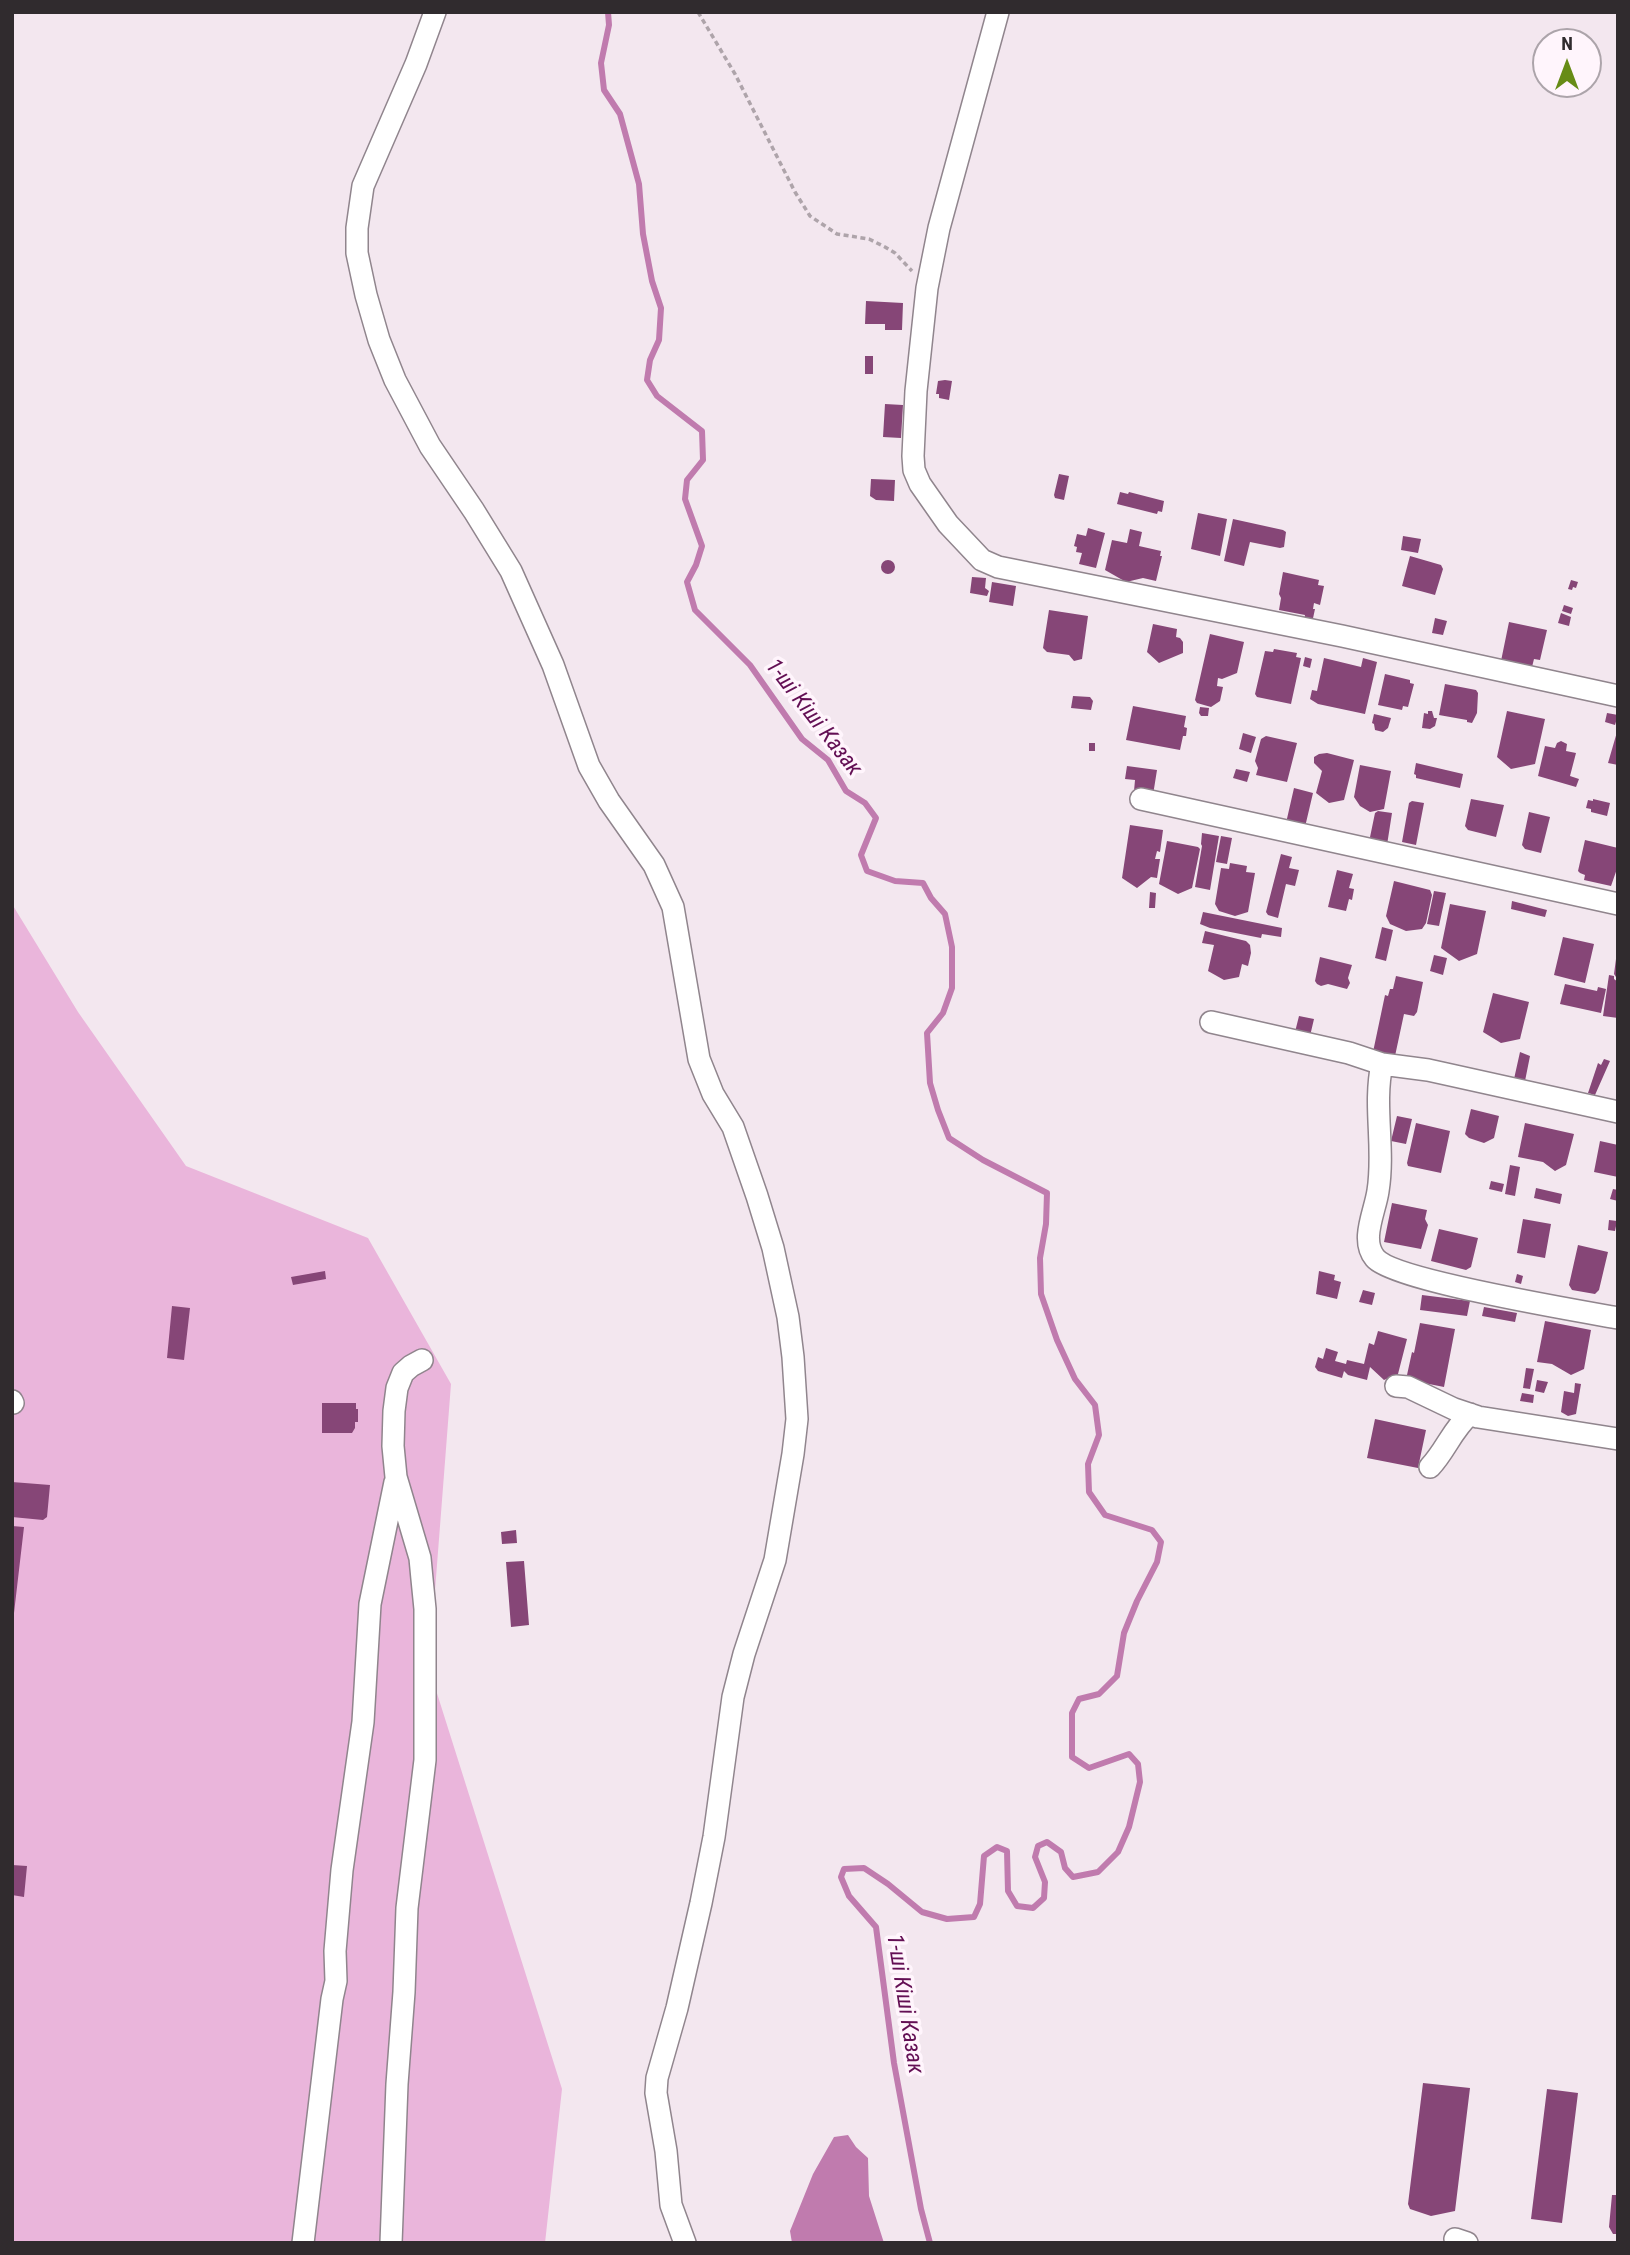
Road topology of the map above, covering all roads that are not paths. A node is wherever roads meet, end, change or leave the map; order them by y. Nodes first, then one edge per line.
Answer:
1 (435, 12) edge
2 (998, 12) edge
3 (1618, 696) edge
4 (1141, 799) dead end
5 (1618, 904) edge
6 (1211, 1022) dead end
7 (1382, 1063) junction
8 (1618, 1112) edge
9 (1618, 1318) edge
10 (422, 1360) dead end
11 (1396, 1386) dead end
12 (1470, 1414) junction
13 (1618, 1439) edge
14 (1430, 1467) dead end
15 (396, 1476) junction
16 (303, 2243) edge
17 (391, 2243) edge
18 (685, 2243) edge

1 - 18 street
2 - 3 street
4 - 5 street
6 - 7 street
7 - 8 street
7 - 9 street
10 - 15 street
11 - 12 street
12 - 13 street
12 - 14 street
15 - 16 street
15 - 17 street

